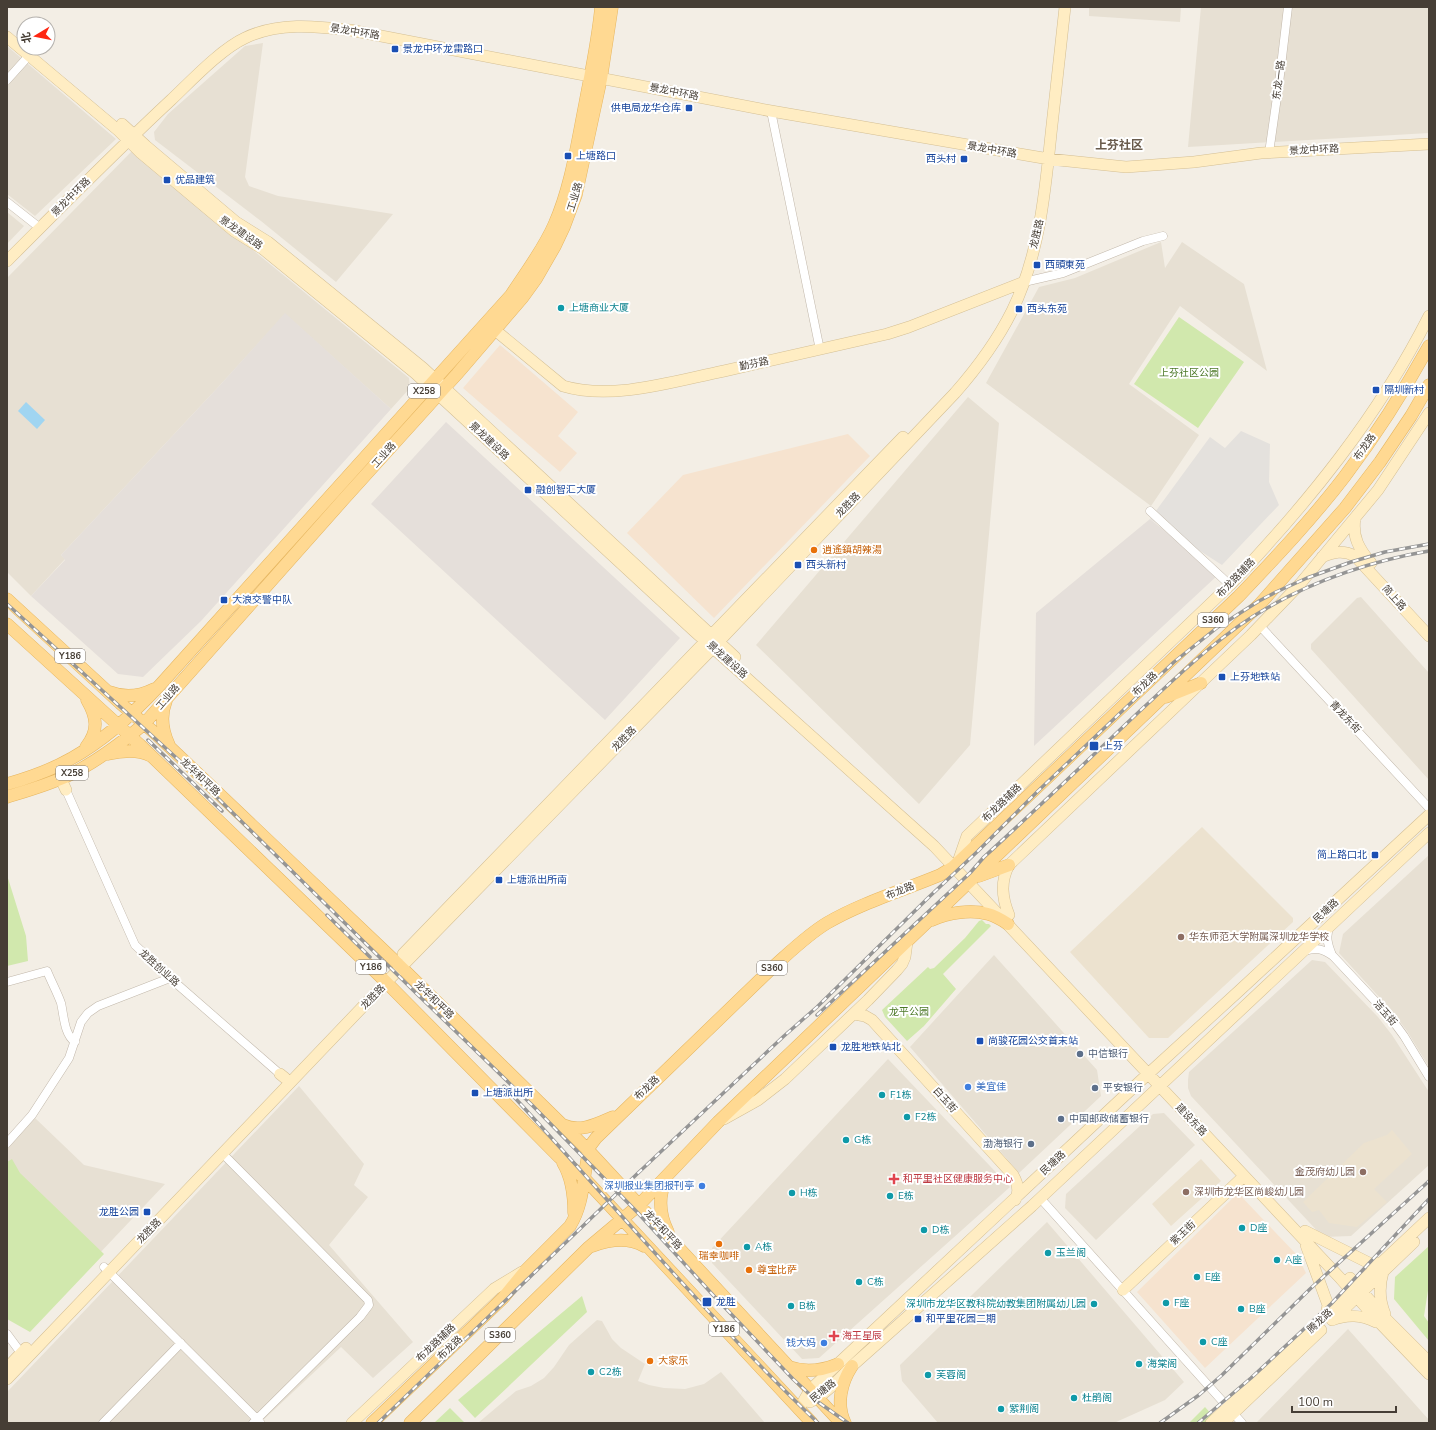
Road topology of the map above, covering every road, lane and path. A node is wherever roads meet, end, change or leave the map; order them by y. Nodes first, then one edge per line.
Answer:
1 (601, 7) edge
2 (612, 7) edge
3 (1058, 7) edge
4 (1065, 7) edge
5 (1288, 7) edge
6 (7, 28) edge
7 (16, 35) edge
8 (7, 37) edge
9 (16, 42) edge
10 (28, 56) edge
11 (38, 56) edge
12 (596, 78) junction
13 (7, 80) edge
14 (772, 111) junction
15 (132, 138) junction
16 (1429, 144) edge
17 (1269, 153) junction
18 (1045, 159) junction
19 (7, 202) edge
20 (40, 228) junction
21 (1163, 236) dead end
22 (7, 261) edge
23 (1019, 283) junction
24 (1429, 316) edge
25 (495, 330) junction
26 (1429, 346) edge
27 (820, 350) junction
28 (432, 382) junction
29 (1429, 385) edge
30 (442, 391) junction
31 (1429, 413) edge
32 (1150, 511) dead end
33 (1356, 518) junction
34 (1322, 557) junction
35 (1362, 558) junction
36 (1230, 585) junction
37 (7, 599) edge
38 (7, 624) edge
39 (1260, 626) junction
40 (1429, 626) edge
41 (1429, 636) edge
42 (712, 642) junction
43 (1201, 683) junction
44 (160, 685) junction
45 (82, 692) junction
46 (109, 692) junction
47 (168, 698) junction
48 (1160, 700) junction
49 (132, 714) junction
50 (144, 724) junction
51 (119, 725) junction
52 (130, 736) junction
53 (171, 750) junction
54 (79, 754) junction
55 (100, 758) junction
56 (154, 758) junction
57 (61, 779) junction
58 (7, 784) edge
59 (66, 790) joint
60 (7, 797) edge
61 (1429, 808) edge
62 (1429, 815) edge
63 (1429, 833) edge
64 (956, 864) junction
65 (1009, 865) junction
66 (971, 880) junction
67 (1008, 920) junction
68 (927, 922) junction
69 (1332, 923) junction
70 (907, 942) junction
71 (1300, 953) junction
72 (1333, 956) junction
73 (398, 965) junction
74 (170, 978) junction
75 (384, 980) junction
76 (7, 982) edge
77 (868, 1000) junction
78 (854, 1014) junction
79 (75, 1042) junction
80 (1151, 1072) junction
81 (282, 1076) junction
82 (1429, 1077) edge
83 (1162, 1084) junction
84 (620, 1114) junction
85 (718, 1122) junction
86 (561, 1125) junction
87 (7, 1144) edge
88 (589, 1151) junction
89 (222, 1154) junction
90 (559, 1157) junction
91 (1041, 1175) junction
92 (668, 1176) junction
93 (1244, 1176) junction
94 (584, 1178) junction
95 (1040, 1198) junction
96 (1015, 1200) junction
97 (639, 1204) junction
98 (1429, 1218) edge
99 (621, 1219) junction
100 (574, 1220) junction
101 (1429, 1228) edge
102 (1305, 1236) junction
103 (672, 1240) junction
104 (589, 1247) junction
105 (649, 1249) junction
106 (1382, 1267) junction
107 (107, 1270) junction
108 (526, 1270) junction
109 (1123, 1290) junction
110 (1357, 1291) junction
111 (1329, 1317) junction
112 (1383, 1321) junction
113 (7, 1334) edge
114 (181, 1343) junction
115 (23, 1356) junction
116 (1429, 1362) edge
117 (838, 1364) junction
118 (852, 1366) junction
119 (789, 1367) junction
120 (7, 1368) edge
121 (1429, 1374) edge
122 (7, 1379) edge
123 (814, 1394) junction
124 (799, 1409) junction
125 (1230, 1410) junction
126 (257, 1422) edge
127 (103, 1423) edge
128 (352, 1423) edge
129 (372, 1423) edge
130 (410, 1423) edge
131 (812, 1423) edge
132 (840, 1423) edge
133 (845, 1423) edge
134 (1211, 1423) edge
135 (1223, 1423) edge
136 (1242, 1423) edge

1 - 12 main road, 工业路 / X258
2 - 12 main road, 工业路 / X258
3 - 18 main road, 龙胜路
4 - 18 main road, 龙胜路
5 - 17 street, 东龙一路
6 - 7 main road
8 - 9 main road, 景龙建设路
10 - 13 street
11 - 15 main road, 景龙建设路
12 - 14 main road, 景龙中环路
12 - 15 main road, 景龙中环路
12 - 25 main road, 工业路 / X258
12 - 28 main road, 工业路 / X258
14 - 18 main road, 景龙中环路
14 - 27 street
15 - 20 main road, 景龙中环路
15 - 28 main road, 景龙建设路
16 - 17 main road, 景龙中环路
17 - 18 main road, 景龙中环路
18 - 23 main road, 龙胜路
19 - 20 street
20 - 22 main road, 景龙中环路
21 - 23 street
23 - 27 main road, 勤芬路
23 - 42 main road, 龙胜路
24 - 36 main road, 布龙路辅路
25 - 27 main road, 勤芬路
25 - 30 main road, 工业路 / X258
26 - 64 main road, 布龙路 / S360
28 - 30 main road, 景龙建设路
28 - 44 main road, 工业路 / X258
29 - 48 main road, 布龙路 / S360
30 - 42 main road, 景龙建设路
30 - 47 main road, 工业路 / X258
31 - 33 main road
32 - 36 street
33 - 34 main road
33 - 35 main road
34 - 35 main road
34 - 39 main road
35 - 40 main road, 简上路
35 - 41 main road, 简上路
36 - 64 main road, 布龙路辅路
37 - 46 main road, 龙华和平路 / Y186
38 - 45 main road, 龙华和平路 / Y186
39 - 43 main road
39 - 61 street, 青龙东街
42 - 64 main road, 景龙建设路
42 - 73 main road, 龙胜路
43 - 48 main road
43 - 65 main road
44 - 46 main road
44 - 49 main road, 工业路 / X258
45 - 51 main road, 龙华和平路 / Y186
45 - 54 main road
46 - 49 main road, 龙华和平路 / Y186
47 - 50 main road, 工业路 / X258
47 - 53 main road
48 - 66 main road, 布龙路 / S360
49 - 50 main road, 龙华和平路 / Y186
49 - 51 main road, 工业路 / X258
50 - 52 main road, 工业路 / X258
50 - 53 main road, 龙华和平路 / Y186
51 - 52 main road, 龙华和平路 / Y186
51 - 54 main road, 工业路 / X258
52 - 55 main road, 工业路 / X258
52 - 56 main road, 龙华和平路 / Y186
53 - 73 main road, 龙华和平路 / Y186
54 - 58 main road, 工业路 / X258
55 - 56 main road
55 - 57 main road, 工业路 / X258
56 - 75 main road, 龙华和平路 / Y186
57 - 59 main road, 龙胜创业路
57 - 60 main road, 工业路 / X258
59 - 74 street, 龙胜创业路
62 - 80 main road, 民塘路
63 - 69 main road, 民塘路
64 - 66 main road, 建设东路
64 - 84 main road, 布龙路 / S360
65 - 66 main road
65 - 67 main road
66 - 67 main road, 建设东路
66 - 68 main road, 布龙路 / S360
67 - 68 main road
67 - 80 main road, 建设东路
68 - 70 main road, 布龙路 / S360
69 - 71 main road, 民塘路
69 - 72 street
70 - 77 main road
70 - 85 main road, 布龙路 / S360
71 - 72 street
71 - 83 main road, 民塘路
72 - 82 street, 洁玉街
73 - 75 main road, 龙胜路
73 - 86 main road, 龙华和平路 / Y186
74 - 79 street
74 - 81 street, 龙胜创业路
75 - 81 main road, 龙胜路
75 - 89 main road, 龙胜路
75 - 90 main road, 龙华和平路 / Y186
76 - 79 street
77 - 78 main road, 布龙路
77 - 91 main road, 白玉街
78 - 85 main road, 布龙路
78 - 96 main road, 白玉街
79 - 87 street
80 - 83 main road, 建设东路
80 - 91 main road, 民塘路
81 - 107 main road, 龙胜路
83 - 93 main road, 建设东路
83 - 95 main road, 民塘路
83 - 102 main road, 建设东路
84 - 86 main road
84 - 88 main road, 布龙路 / S360
85 - 92 main road, 布龙路 / S360
86 - 88 main road, 龙华和平路 / Y186
88 - 94 main road, 布龙路 / S360
88 - 97 main road, 龙华和平路 / Y186
89 - 107 main road, 龙胜路
89 - 126 street
90 - 94 main road, 龙华和平路 / Y186
90 - 100 main road
91 - 96 main road, 民塘路
92 - 97 main road, 布龙路 / S360
92 - 103 main road
93 - 102 main road, 建设东路
93 - 109 main road, 紫玉街
94 - 99 main road, 龙华和平路 / Y186
94 - 100 main road, 布龙路 / S360
95 - 109 street
95 - 118 main road, 民塘路
96 - 117 main road, 民塘路
97 - 99 main road, 布龙路 / S360
97 - 103 main road, 龙华和平路 / Y186
98 - 106 main road, 腾龙路
99 - 104 main road, 布龙路 / S360
99 - 105 main road, 龙华和平路 / Y186
100 - 108 main road, 布龙路 / S360
101 - 106 main road, 腾龙路
102 - 106 main road
102 - 110 main road, 建设东路
102 - 111 main road
103 - 119 main road, 龙华和平路 / Y186
104 - 105 main road
104 - 130 main road, 布龙路 / S360
105 - 124 main road, 龙华和平路 / Y186
106 - 110 main road, 腾龙路
106 - 112 main road
107 - 114 street
107 - 115 main road, 龙胜路
108 - 128 main road, 布龙路辅路
108 - 129 main road, 布龙路 / S360
109 - 125 street
110 - 111 main road, 腾龙路
110 - 112 main road, 建设东路
111 - 112 main road
111 - 125 main road, 腾龙路
112 - 116 main road, 建设东路
112 - 121 main road, 建设东路
113 - 115 street
114 - 126 street
114 - 127 street
115 - 120 main road, 龙胜路
115 - 122 main road, 龙胜路
117 - 119 main road
117 - 123 main road, 民塘路
118 - 123 main road, 民塘路
118 - 133 main road
119 - 123 main road, 龙华和平路 / Y186
123 - 124 main road, 民塘路
123 - 132 main road, 龙华和平路 / Y186
124 - 131 main road, 龙华和平路 / Y186
125 - 134 main road, 腾龙路
125 - 135 main road, 腾龙路
125 - 136 street

